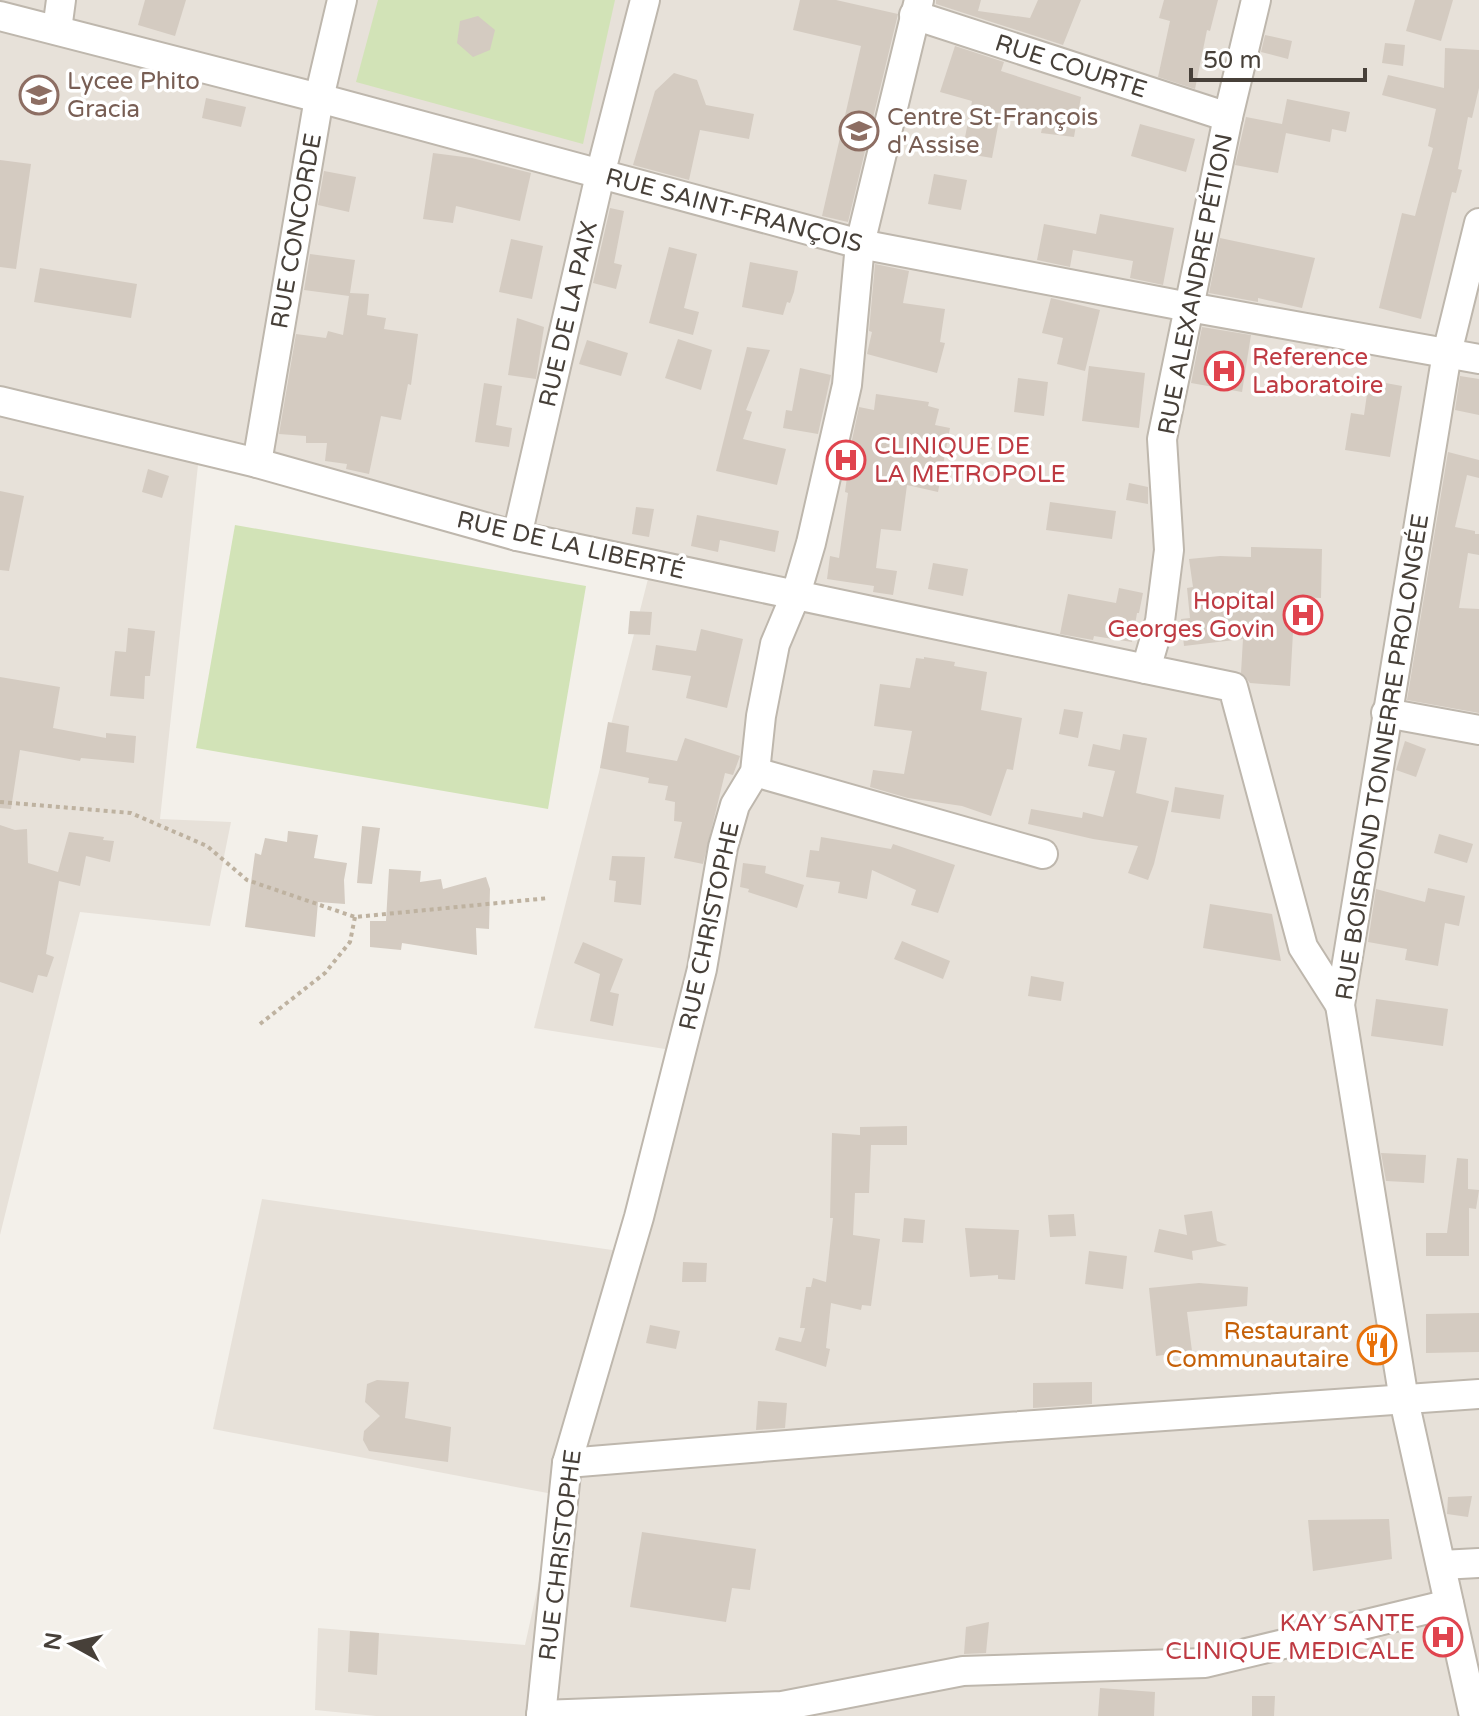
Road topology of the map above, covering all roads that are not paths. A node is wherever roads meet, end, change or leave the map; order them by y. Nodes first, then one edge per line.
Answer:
1 (61, 0) edge
2 (342, 0) edge
3 (645, 0) edge
4 (1256, 0) edge
5 (917, 8) edge
6 (0, 16) edge
7 (57, 30) junction
8 (319, 98) junction
9 (1228, 117) junction
10 (600, 175) junction
11 (1479, 223) edge
12 (860, 244) junction
13 (1189, 307) junction
14 (1447, 353) junction
15 (1479, 359) edge
16 (0, 401) edge
17 (257, 463) junction
18 (517, 536) junction
19 (796, 594) junction
20 (1146, 669) junction
21 (1386, 713) junction
22 (1479, 730) edge
23 (755, 772) junction
24 (1043, 854) dead end
25 (1340, 1005) junction
26 (1479, 1394) edge
27 (1404, 1400) junction
28 (567, 1463) junction
29 (1479, 1563) edge
30 (1441, 1565) junction
31 (1449, 1604) junction
32 (541, 1715) edge
33 (1474, 1716) edge

1 - 7 street
2 - 8 street, RUE CONCORDE
3 - 10 street, RUE DE LA PAIX
4 - 9 street, RUE ALEXANDRE PÉTION
5 - 9 street, RUE COURTE
5 - 12 street, RUE CHRISTOPHE
6 - 7 street, RUE SAINT-FRANÇOIS
7 - 8 street, RUE SAINT-FRANÇOIS
8 - 10 street, RUE SAINT-FRANÇOIS
8 - 17 street, RUE CONCORDE
9 - 13 street, RUE ALEXANDRE PÉTION
10 - 12 street, RUE SAINT-FRANÇOIS
10 - 18 street, RUE DE LA PAIX
11 - 14 street, RUE BOISROND TONNERRE PROLONGÉE
12 - 13 street, RUE SAINT-FRANÇOIS
12 - 19 street, RUE CHRISTOPHE
13 - 14 street, RUE SAINT-FRANÇOIS
13 - 20 street, RUE ALEXANDRE PÉTION
14 - 15 street, RUE SAINT-FRANÇOIS
14 - 21 street, RUE BOISROND TONNERRE PROLONGÉE
16 - 17 street, RUE DE LA LIBERTÉ
17 - 18 street, RUE DE LA LIBERTÉ
18 - 19 street, RUE DE LA LIBERTÉ
19 - 20 street, RUE DE LA LIBERTÉ
19 - 23 street, RUE CHRISTOPHE
20 - 25 street
21 - 22 street
21 - 25 street, RUE BOISROND TONNERRE PROLONGÉE
23 - 24 street
23 - 28 street, RUE CHRISTOPHE
25 - 27 street, RUE BOISROND TONNERRE PROLONGÉE
26 - 27 street
27 - 28 street
27 - 30 street, RUE BOISROND TONNERRE PROLONGÉE
28 - 32 street, RUE CHRISTOPHE
29 - 30 street
30 - 31 street, RUE BOISROND TONNERRE PROLONGÉE
31 - 32 street
31 - 33 street, RUE BOISROND TONNERRE PROLONGÉE

